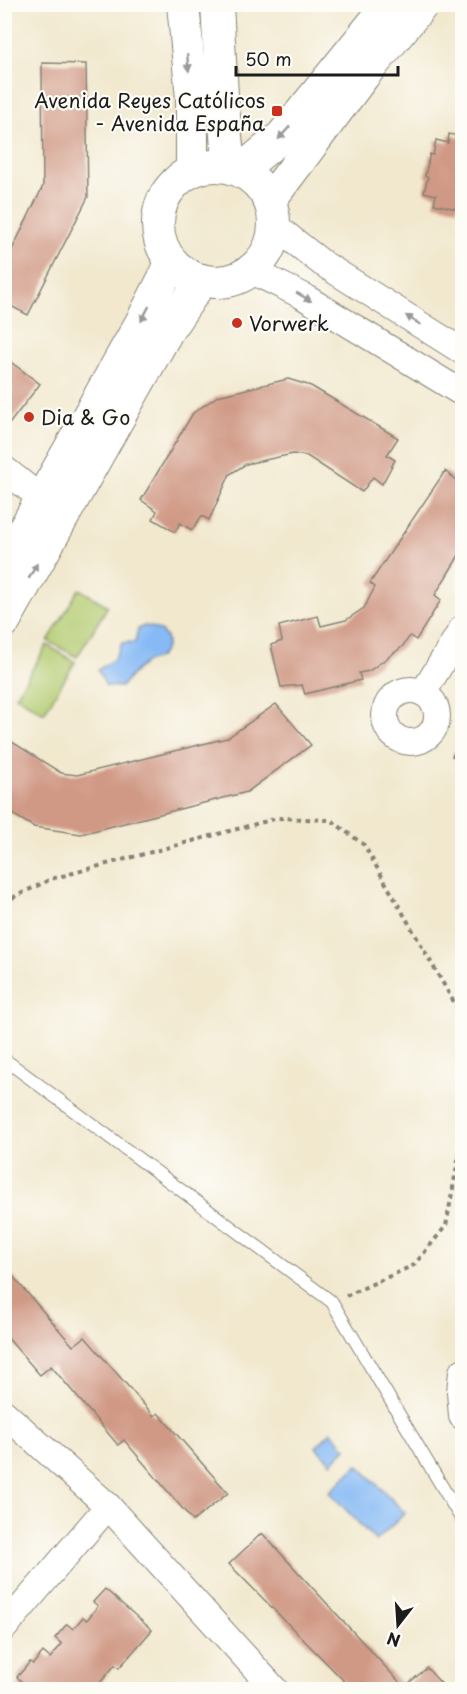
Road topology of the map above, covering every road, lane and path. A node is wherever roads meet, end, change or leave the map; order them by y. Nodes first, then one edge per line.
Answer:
1 (183, 4) edge
2 (217, 4) edge
3 (389, 4) edge
4 (423, 4) edge
5 (235, 168) junction
6 (192, 170) junction
7 (273, 213) junction
8 (172, 262) junction
9 (252, 271) junction
10 (202, 280) junction
11 (462, 351) edge
12 (462, 393) edge
13 (4, 469) edge
14 (42, 499) junction
15 (4, 565) edge
16 (4, 622) edge
17 (462, 629) edge
18 (423, 693) dead end
19 (4, 902) edge
20 (462, 1020) edge
21 (4, 1059) edge
22 (462, 1138) edge
23 (332, 1302) junction
24 (462, 1372) edge
25 (4, 1413) edge
26 (462, 1416) edge
27 (108, 1506) junction
28 (462, 1520) edge
29 (4, 1628) edge
30 (275, 1689) edge

1 -> 6 street
2 - 5 street
3 -> 5 street
4 - 7 street
5 - 6 street
5 - 7 street
6 - 8 street
7 - 9 street
11 -> 7 street
8 - 10 street
8 -> 14 street
9 - 10 street
9 -> 12 street
16 -> 10 street
13 - 14 street
14 - 15 street
17 - 18 street
19 - 20 path
21 - 23 lane
22 - 23 path
23 - 28 lane
24 - 26 street
25 - 27 street
27 - 29 street
27 - 30 street

